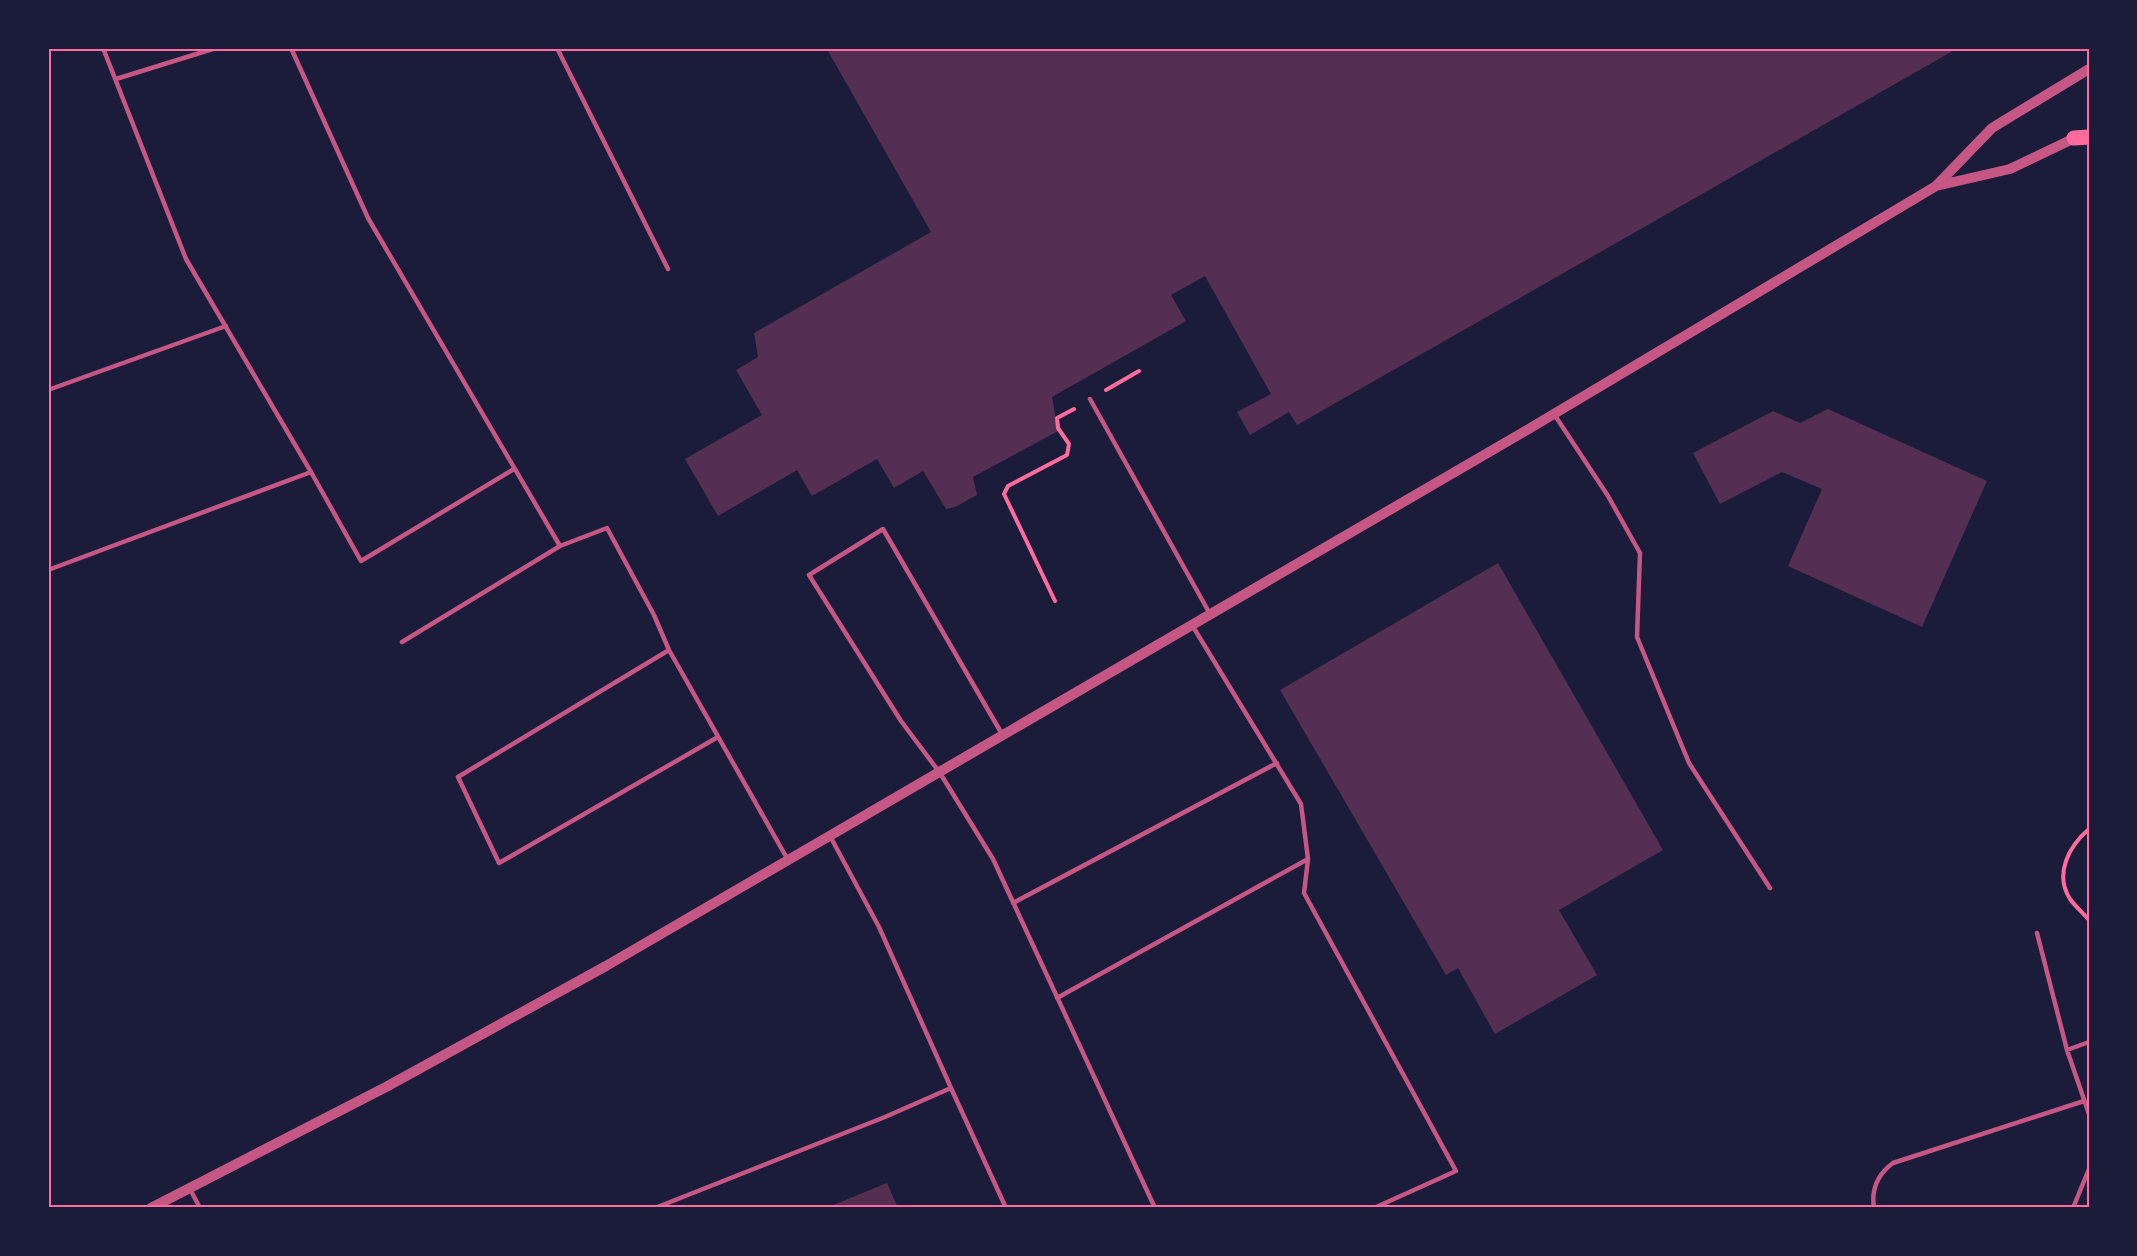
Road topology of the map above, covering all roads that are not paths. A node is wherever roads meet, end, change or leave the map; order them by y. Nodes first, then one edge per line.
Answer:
1 (104, 48) edge
2 (216, 48) edge
3 (291, 48) edge
4 (557, 48) edge
5 (2089, 69) edge
6 (116, 80) junction
7 (2089, 131) edge
8 (2082, 137) edge
9 (1936, 186) junction
10 (668, 269) dead end
11 (226, 326) junction
12 (48, 390) edge
13 (1090, 399) road end
14 (1554, 414) junction
15 (514, 469) junction
16 (311, 472) junction
17 (560, 546) junction
18 (48, 570) edge
19 (1210, 614) junction
20 (1192, 625) junction
21 (402, 642) dead end
22 (669, 650) junction
23 (1003, 736) junction
24 (718, 737) junction
25 (1277, 763) junction
26 (940, 773) junction
27 (830, 836) junction
28 (1308, 859) junction
29 (788, 860) junction
30 (1770, 888) dead end
31 (1013, 903) junction
32 (2037, 933) dead end
33 (1057, 998) junction
34 (2089, 1042) edge
35 (2067, 1050) junction
36 (951, 1088) junction
37 (2084, 1101) junction
38 (2089, 1114) edge
39 (2089, 1169) edge
40 (189, 1188) junction
41 (2070, 1207) edge
42 (151, 1208) edge
43 (200, 1208) edge
44 (655, 1208) edge
45 (1006, 1208) edge
46 (1155, 1208) edge
47 (1374, 1208) edge
48 (1874, 1208) edge

1 - 6 lane
2 - 6 lane
3 - 15 lane
4 - 10 lane
5 - 9 street
6 - 11 lane
7 - 8 street
8 - 9 street
9 - 14 street
11 - 12 lane
11 - 16 lane
13 - 19 lane
14 - 19 street
14 - 30 lane
15 - 16 lane
15 - 17 lane
16 - 18 lane
17 - 21 lane
17 - 22 lane
19 - 20 street
20 - 23 street
20 - 25 lane
22 - 24 lane
22 - 24 lane
23 - 26 street
23 - 26 lane
24 - 29 lane
25 - 28 lane
25 - 31 lane
26 - 27 street
26 - 31 lane
27 - 29 street
27 - 36 lane
28 - 33 lane
28 - 47 lane
29 - 40 street
31 - 33 lane
32 - 35 lane
33 - 46 lane
34 - 35 lane
35 - 37 lane
36 - 44 lane
36 - 45 lane
37 - 38 lane
37 - 48 lane
39 - 41 lane
40 - 42 street
40 - 43 lane

